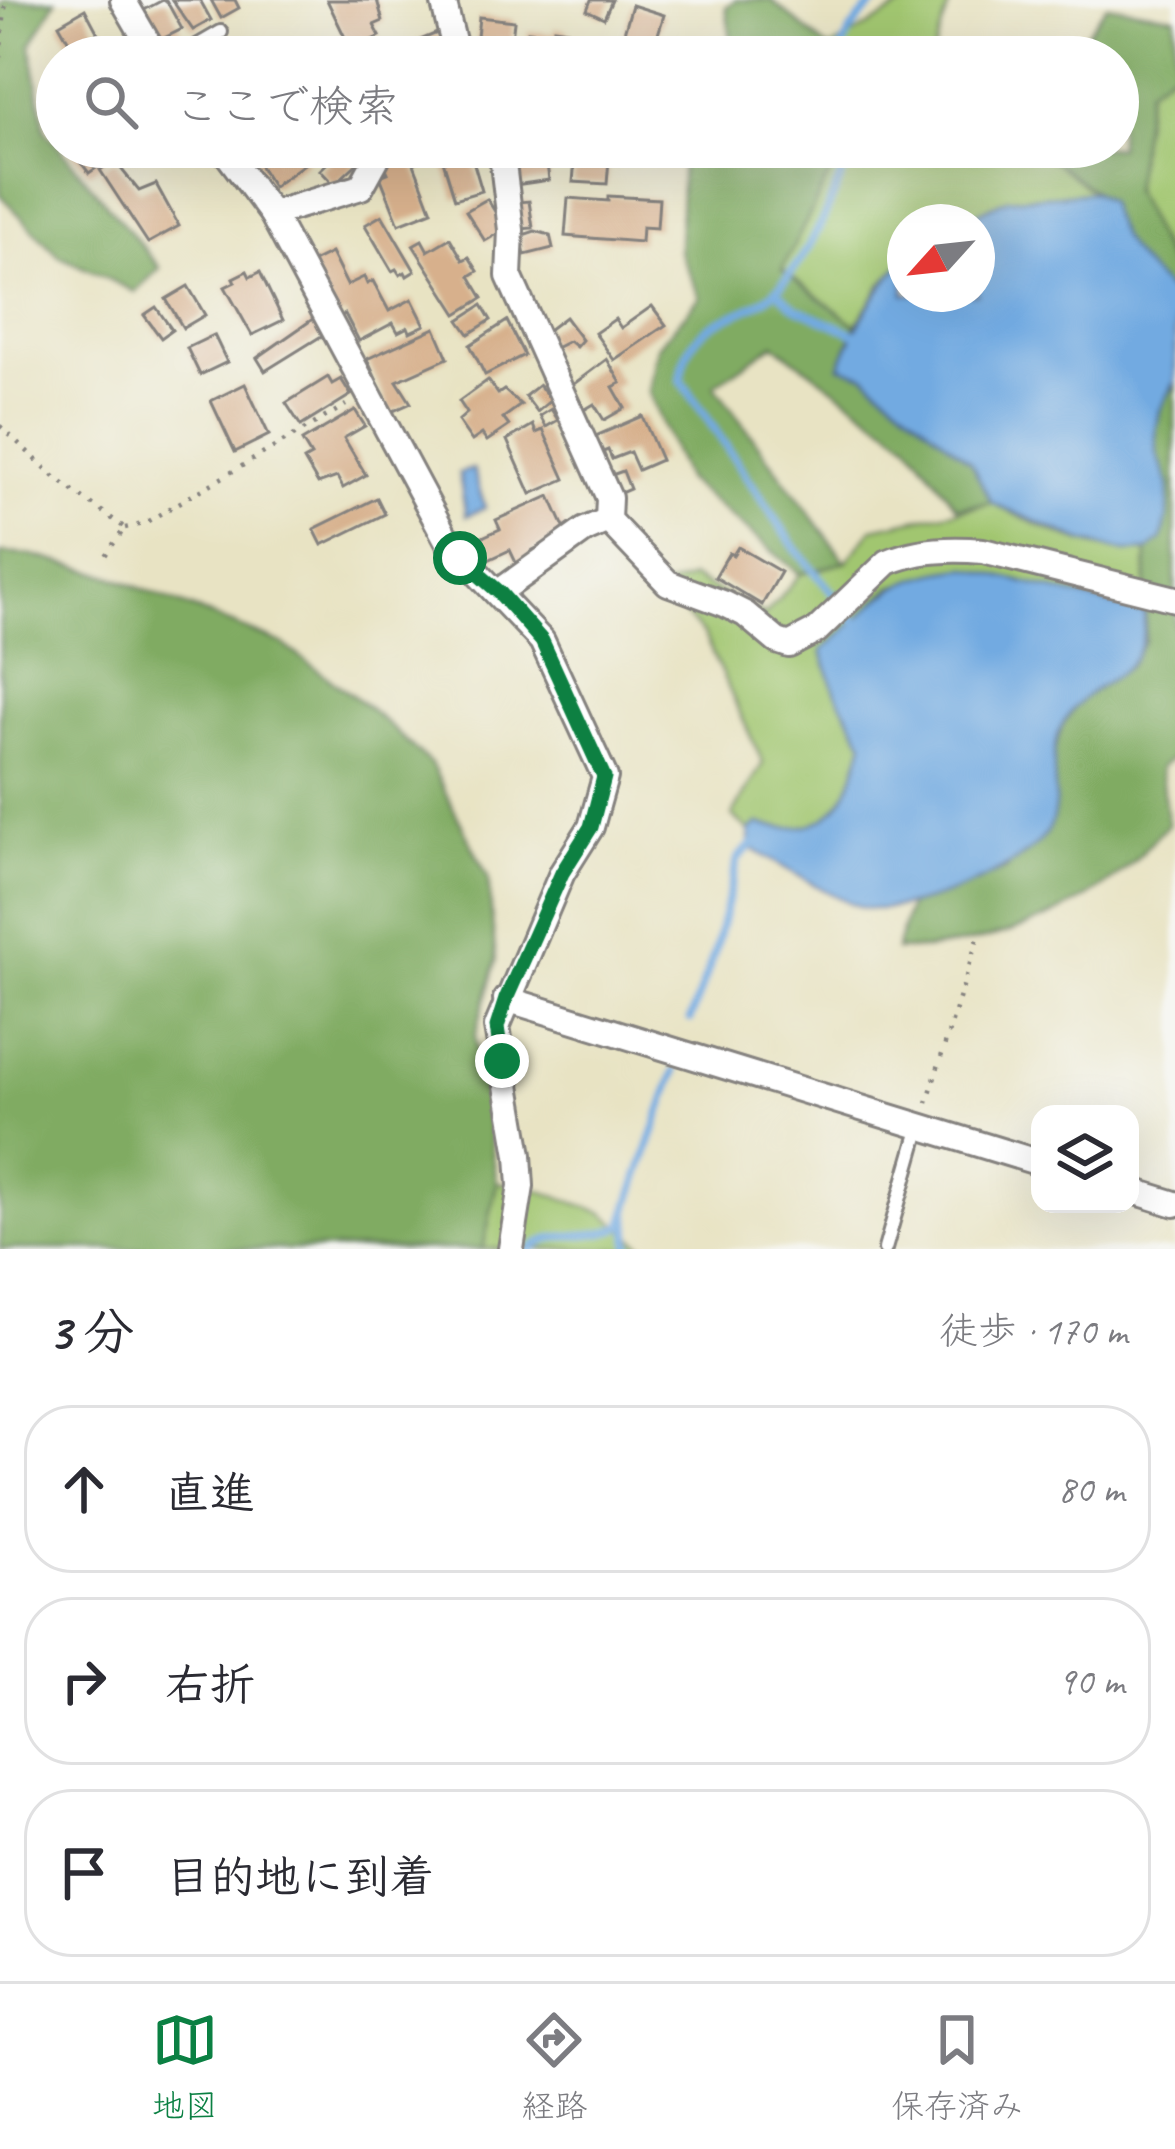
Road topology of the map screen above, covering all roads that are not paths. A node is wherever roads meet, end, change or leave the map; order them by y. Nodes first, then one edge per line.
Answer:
1 (123, 0) edge
2 (442, 0) edge
3 (221, 32) dead end
4 (144, 36) edge
5 (214, 36) edge
6 (451, 36) edge
7 (238, 168) edge
8 (371, 168) edge
9 (504, 168) edge
10 (272, 214) junction
11 (608, 520) junction
12 (499, 592) junction
13 (1175, 598) edge
14 (506, 999) junction
15 (920, 1126) junction
16 (1031, 1159) edge
17 (1139, 1193) edge
18 (1175, 1204) edge
19 (512, 1249) edge
20 (885, 1249) edge

1 - 4 street
2 - 6 street
3 - 5 lane
7 - 10 street
8 - 10 street
9 - 11 street
10 - 12 street
11 - 12 street
11 - 13 street
12 - 14 street
14 - 15 street
14 - 19 street
15 - 16 street
15 - 20 lane
17 - 18 street

